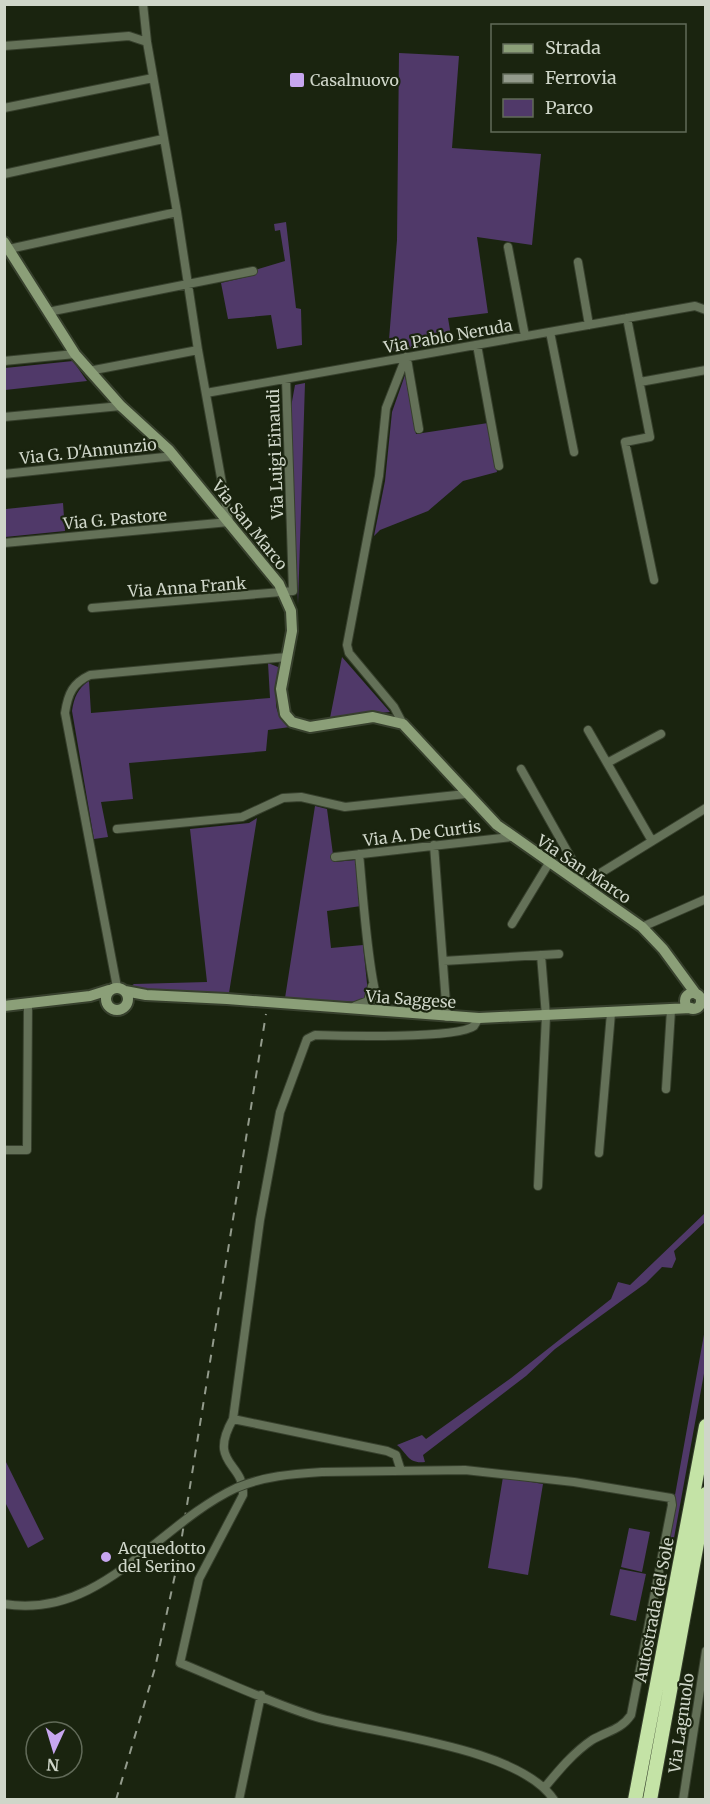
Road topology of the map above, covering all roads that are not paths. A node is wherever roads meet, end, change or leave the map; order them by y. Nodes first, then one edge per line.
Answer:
1 (143, 4) edge
2 (147, 42) junction
3 (4, 46) edge
4 (153, 78) junction
5 (4, 108) edge
6 (163, 139) junction
7 (4, 174) edge
8 (177, 212) junction
9 (7, 246) edge
10 (508, 247) dead end
11 (578, 262) dead end
12 (253, 271) dead end
13 (187, 285) junction
14 (705, 310) edge
15 (48, 312) junction
16 (627, 318) junction
17 (589, 325) junction
18 (550, 332) junction
19 (525, 336) junction
20 (477, 345) junction
21 (198, 350) junction
22 (75, 354) junction
23 (406, 357) junction
24 (4, 361) edge
25 (705, 370) edge
26 (89, 371) junction
27 (286, 379) junction
28 (640, 382) junction
29 (206, 393) junction
30 (121, 406) junction
31 (4, 417) edge
32 (419, 429) dead end
33 (574, 452) dead end
34 (174, 456) junction
35 (499, 466) dead end
36 (4, 474) edge
37 (229, 522) junction
38 (4, 543) edge
39 (654, 580) dead end
40 (284, 593) junction
41 (92, 608) dead end
42 (287, 657) junction
43 (402, 724) junction
44 (588, 730) dead end
45 (661, 734) dead end
46 (607, 763) junction
47 (521, 769) dead end
48 (466, 794) junction
49 (705, 808) edge
50 (117, 829) dead end
51 (512, 837) junction
52 (652, 841) junction
53 (434, 845) junction
54 (359, 854) junction
55 (335, 857) dead end
56 (549, 863) junction
57 (583, 884) junction
58 (705, 899) edge
59 (512, 924) dead end
60 (642, 927) junction
61 (559, 954) dead end
62 (541, 955) junction
63 (443, 961) junction
64 (372, 976) junction
65 (117, 990) junction
66 (146, 995) junction
67 (90, 996) junction
68 (106, 1002) junction
69 (696, 1002) edge
70 (28, 1003) junction
71 (290, 1005) junction
72 (4, 1006) edge
73 (124, 1007) junction
74 (673, 1009) junction
75 (611, 1012) junction
76 (386, 1013) junction
77 (546, 1016) junction
78 (447, 1017) junction
79 (479, 1018) junction
80 (666, 1089) dead end
81 (4, 1150) edge
82 (599, 1153) dead end
83 (538, 1186) dead end
84 (232, 1419) junction
85 (705, 1426) edge
86 (401, 1471) junction
87 (705, 1494) edge
88 (4, 1604) edge
89 (705, 1651) edge
90 (261, 1695) junction
91 (545, 1786) junction
92 (239, 1800) edge
93 (554, 1800) edge
94 (635, 1800) edge
95 (650, 1800) edge
96 (683, 1800) edge

1 - 2 street
2 - 3 street
2 - 4 street
4 - 5 street
4 - 6 street
6 - 7 street
6 - 8 street
8 - 9 street
8 - 13 street
9 - 15 main road, Via San Marco
10 - 19 street
11 - 17 street
12 - 13 street
13 - 15 street
13 - 21 street
14 - 16 street, Via Pablo Neruda
15 - 22 main road, Via San Marco
16 - 17 street, Via Pablo Neruda
16 - 28 street
17 - 18 street, Via Pablo Neruda
18 - 19 street, Via Pablo Neruda
18 - 33 street
19 - 20 street, Via Pablo Neruda
20 - 23 street, Via Pablo Neruda
20 - 35 street
21 - 26 street
21 - 29 street
22 - 24 street
22 - 26 main road, Via San Marco
23 - 27 street, Via Pablo Neruda
23 - 32 street
23 - 43 street
25 - 28 street
26 - 30 main road, Via San Marco
27 - 29 street, Via Pablo Neruda
27 - 40 street, Via Luigi Einaudi
28 - 39 street
29 - 37 street
30 - 31 street
30 - 34 main road, Via San Marco
34 - 36 street, Via G. D'Annunzio
34 - 37 main road, Via San Marco
37 - 38 street, Via G. Pastore
37 - 40 main road, Via San Marco
40 - 41 street, Via Anna Frank
40 - 42 main road, Via San Marco
42 - 43 main road, Via San Marco
42 - 65 street
43 - 48 main road, Via San Marco
44 - 46 street
45 - 46 street
46 - 52 street
47 - 57 street
48 - 50 street
48 - 51 main road, Via San Marco
49 - 52 street
51 - 53 street, Via A. De Curtis
51 - 56 main road, Via San Marco
52 - 57 street
53 - 54 street, Via A. De Curtis
53 - 63 street
54 - 55 street, Via A. De Curtis
54 - 64 street
56 - 57 main road, Via San Marco
56 - 59 street
57 - 60 main road, Via San Marco
58 - 60 street
60 - 69 main road, Via San Marco
61 - 62 street
62 - 63 street
62 - 77 street
63 - 78 street
64 - 71 street
64 - 76 street
65 - 66 main road, Via Saggese
65 - 67 main road
65 - 68 main road
65 - 73 main road
66 - 71 main road, Via Saggese
66 - 73 main road
67 - 68 main road
67 - 70 main road
68 - 73 main road
69 - 74 main road, Via Saggese
70 - 72 main road
70 - 81 street
71 - 76 main road, Via Saggese
74 - 75 main road, Via Saggese
74 - 80 street
75 - 77 main road, Via Saggese
75 - 82 street
76 - 78 main road, Via Saggese
77 - 79 main road, Via Saggese
77 - 83 street
78 - 79 main road, Via Saggese
79 - 84 street
84 - 86 street
84 - 90 street
85 - 94 highway, Autostrada del Sole
86 - 88 street, bridge
86 - 91 street
87 - 95 highway, Autostrada del Sole
89 - 96 street, Via Lagnuolo
90 - 91 street
90 - 92 street
91 - 93 street

